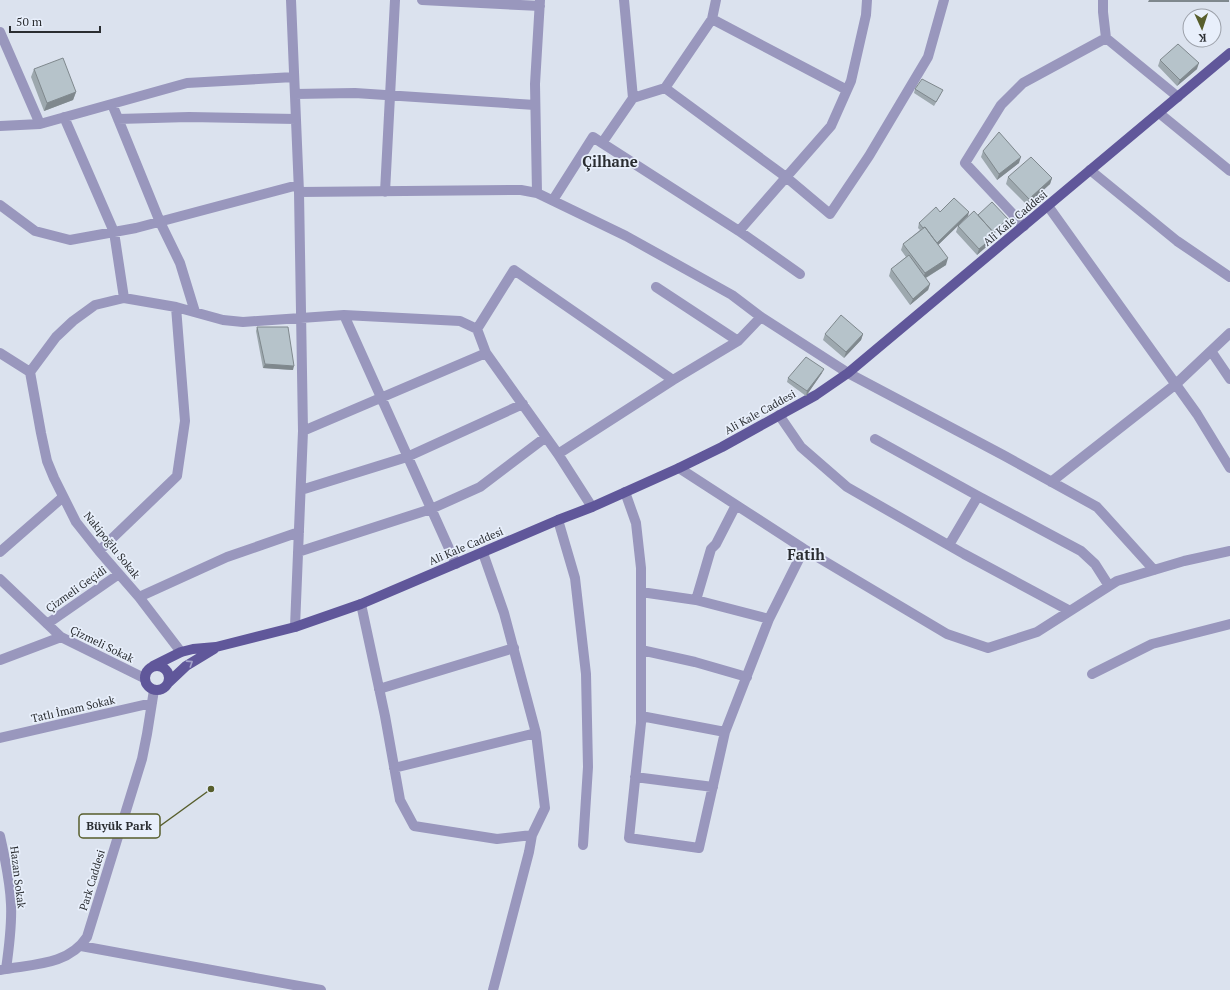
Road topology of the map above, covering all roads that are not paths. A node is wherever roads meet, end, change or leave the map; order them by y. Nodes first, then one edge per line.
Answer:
1 (291, 0) edge
2 (395, 0) edge
3 (422, 0) edge
4 (624, 0) edge
5 (716, 0) edge
6 (867, 0) edge
7 (944, 0) edge
8 (1103, 0) edge
9 (540, 3) edge
10 (712, 19) junction
11 (0, 32) edge
12 (1106, 38) junction
13 (1230, 53) edge
14 (294, 77) junction
15 (665, 88) junction
16 (847, 90) junction
17 (296, 94) junction
18 (391, 96) junction
19 (1178, 97) junction
20 (633, 98) junction
21 (112, 104) junction
22 (535, 105) junction
23 (1159, 113) junction
24 (64, 117) junction
25 (118, 119) junction
26 (296, 119) junction
27 (40, 124) junction
28 (0, 126) edge
29 (602, 143) junction
30 (1090, 170) junction
31 (1230, 171) edge
32 (786, 177) junction
33 (299, 188) junction
34 (385, 192) junction
35 (537, 193) junction
36 (553, 200) junction
37 (0, 205) edge
38 (1048, 206) junction
39 (160, 222) junction
40 (1024, 226) junction
41 (739, 231) junction
42 (114, 232) junction
43 (800, 274) dead end
44 (1230, 277) edge
45 (656, 287) dead end
46 (124, 298) junction
47 (176, 306) junction
48 (195, 312) junction
49 (344, 315) junction
50 (301, 317) junction
51 (761, 317) junction
52 (477, 329) junction
53 (1230, 333) edge
54 (738, 341) junction
55 (1211, 351) junction
56 (0, 353) edge
57 (486, 353) junction
58 (30, 372) junction
59 (848, 373) junction
60 (1230, 379) edge
61 (673, 380) junction
62 (1176, 384) junction
63 (381, 398) junction
64 (523, 404) junction
65 (779, 415) junction
66 (303, 431) junction
67 (546, 437) junction
68 (875, 439) dead end
69 (558, 454) junction
70 (408, 457) junction
71 (679, 468) junction
72 (1230, 468) edge
73 (1052, 482) junction
74 (301, 490) junction
75 (625, 492) junction
76 (978, 496) junction
77 (63, 497) junction
78 (736, 505) junction
79 (592, 507) junction
80 (431, 508) junction
81 (558, 520) junction
82 (299, 532) junction
83 (949, 545) junction
84 (804, 549) junction
85 (1230, 550) edge
86 (98, 551) junction
87 (0, 552) edge
88 (298, 552) junction
89 (483, 552) junction
90 (456, 564) junction
91 (1154, 570) junction
92 (119, 574) junction
93 (0, 579) edge
94 (1110, 586) junction
95 (641, 592) junction
96 (139, 597) junction
97 (696, 600) junction
98 (361, 604) junction
99 (1070, 611) junction
100 (769, 619) junction
101 (47, 624) junction
102 (1230, 624) edge
103 (295, 627) junction
104 (61, 638) junction
105 (216, 647) junction
106 (514, 648) junction
107 (641, 650) junction
108 (181, 652) junction
109 (0, 660) edge
110 (153, 666) junction
111 (1092, 674) dead end
112 (746, 677) junction
113 (144, 678) junction
114 (168, 683) junction
115 (379, 689) junction
116 (154, 690) junction
117 (152, 703) junction
118 (641, 716) junction
119 (725, 732) junction
120 (536, 733) junction
121 (0, 738) edge
122 (394, 768) junction
123 (635, 777) junction
124 (713, 787) junction
125 (532, 835) junction
126 (0, 836) edge
127 (583, 845) dead end
128 (81, 946) junction
129 (3, 970) edge
130 (321, 990) edge
131 (493, 990) edge

1 - 14 street
2 - 18 street
3 - 9 street
4 - 20 street
5 - 10 street
6 - 16 street
7 - 32 street
8 - 12 street
9 - 22 street
10 - 15 street
10 - 16 street
11 - 27 street
12 - 19 street
12 - 40 street
13 - 19 main road, Ali Kale Caddesi
14 - 17 street
14 - 21 street
15 - 20 street
15 - 32 street
16 - 32 street
17 - 18 street
17 - 26 street
18 - 22 street
18 - 34 street
19 - 23 main road, Ali Kale Caddesi
20 - 29 street
21 - 24 street
21 - 25 street
22 - 35 street
23 - 30 main road, Ali Kale Caddesi
23 - 31 street
24 - 27 street
24 - 42 street
25 - 26 street
25 - 39 street
26 - 33 street
27 - 28 street
29 - 36 street
29 - 41 street
30 - 38 main road, Ali Kale Caddesi
30 - 44 street
32 - 41 street
33 - 34 street
33 - 39 street
33 - 50 street
34 - 35 street
35 - 36 street
36 - 51 street
37 - 42 street
38 - 40 main road, Ali Kale Caddesi
38 - 62 street
39 - 42 street
39 - 48 street
40 - 59 main road, Ali Kale Caddesi
41 - 43 street
42 - 46 street
45 - 54 street
46 - 47 street
46 - 58 street
47 - 48 street
47 - 86 street
48 - 50 street
49 - 50 street
49 - 52 street
49 - 63 street
50 - 66 street
51 - 54 street
51 - 59 street
52 - 57 street
52 - 61 street
53 - 55 street
54 - 61 street
55 - 60 street
55 - 62 street
56 - 58 street
57 - 63 street
57 - 64 street
58 - 77 street, Nakipoğlu Sokak
59 - 65 main road, Ali Kale Caddesi
59 - 73 street
61 - 69 street
62 - 72 street
62 - 73 street
63 - 66 street
63 - 70 street
64 - 67 street
64 - 70 street
65 - 71 main road, Ali Kale Caddesi
65 - 83 street
66 - 74 street
67 - 69 street
67 - 80 street
68 - 76 street
69 - 79 street
70 - 74 street
70 - 80 street
71 - 75 main road, Ali Kale Caddesi
71 - 78 street
73 - 91 street
74 - 82 street
75 - 79 main road, Ali Kale Caddesi
75 - 95 street
76 - 83 street
76 - 94 street
77 - 86 street, Nakipoğlu Sokak
77 - 87 street
78 - 84 street
78 - 97 street
79 - 81 main road, Ali Kale Caddesi
80 - 88 street
80 - 90 street
81 - 89 main road, Ali Kale Caddesi
81 - 127 street
82 - 88 street
82 - 96 street
83 - 99 street
84 - 99 street
84 - 100 street
85 - 91 street
86 - 92 street, Nakipoğlu Sokak
88 - 103 street
89 - 90 main road, Ali Kale Caddesi
89 - 106 street
90 - 98 main road, Ali Kale Caddesi
91 - 94 street
92 - 96 street, Nakipoğlu Sokak
92 - 101 street, Çizmeli Geçidi
93 - 101 street, Çizmeli Sokak
94 - 99 street
95 - 97 street
95 - 107 street
96 - 108 street, Nakipoğlu Sokak
97 - 100 street
98 - 103 main road, Ali Kale Caddesi
98 - 115 street
100 - 112 street
101 - 104 street, Çizmeli Sokak
102 - 111 street
103 - 105 main road, Ali Kale Caddesi
104 - 109 street
104 - 113 street, Çizmeli Sokak
105 - 108 main road, Ali Kale Caddesi
114 -> 105 main road, Ali Kale Caddesi
106 - 115 street
106 - 120 street
107 - 112 street
107 - 118 street
108 - 110 main road, Ali Kale Caddesi
110 - 113 main road
110 - 114 main road
112 - 119 street
113 - 116 main road
114 - 116 main road
115 - 122 street
116 - 117 street, Park Caddesi
117 - 121 street, Tatlı İmam Sokak
117 - 128 street, Park Caddesi
118 - 119 street
118 - 123 street
119 - 124 street
120 - 122 street
120 - 125 street
122 - 125 street
123 - 124 street
123 - 124 street
125 - 131 street
126 - 129 street, Hazan Sokak
128 - 129 street, Park Caddesi
128 - 130 street

